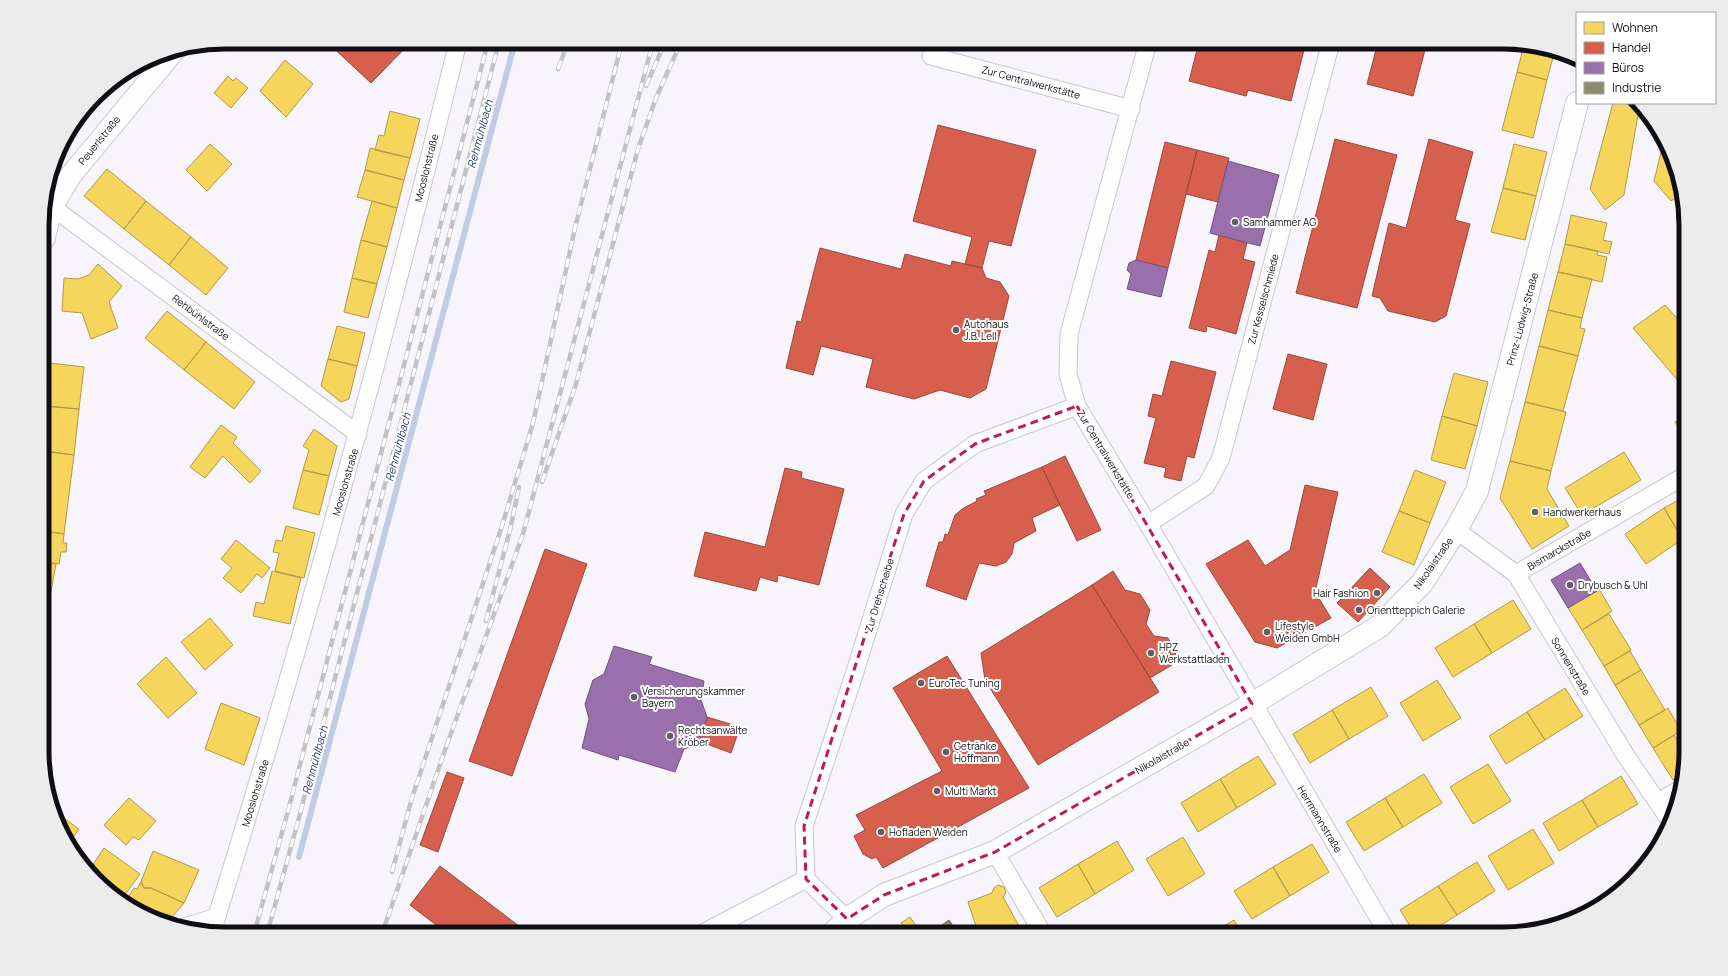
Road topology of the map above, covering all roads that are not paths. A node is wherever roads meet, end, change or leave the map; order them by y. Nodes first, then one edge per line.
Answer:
1 (456, 49) edge
2 (1146, 49) edge
3 (1329, 49) edge
4 (931, 56) dead end
5 (168, 58) edge
6 (1577, 104) edge
7 (1131, 109) junction
8 (51, 198) edge
9 (51, 204) edge
10 (1077, 406) junction
11 (358, 434) junction
12 (1679, 479) edge
13 (1148, 524) junction
14 (1456, 530) junction
15 (1516, 574) junction
16 (1252, 704) junction
17 (1674, 793) edge
18 (1658, 802) junction
19 (1667, 816) edge
20 (995, 852) junction
21 (806, 879) junction
22 (215, 925) edge
23 (714, 927) edge
24 (840, 927) edge
25 (1039, 927) edge
26 (1384, 927) edge

1 - 11 street, Mooslohstraße
2 - 7 street, Zur Centralwerkstätte
3 - 13 street, Zur Kesselschmiede
4 - 7 street, Zur Centralwerkstätte
5 - 8 street, Peuerlstraße
6 - 14 main road, Prinz-Ludwig-Straße
7 - 10 street, Zur Centralwerkstätte
9 - 11 street, Rehbühlstraße
10 - 13 street, Zur Centralwerkstätte
10 - 21 street, Zur Drehscheibe
11 - 22 street, Mooslohstraße
12 - 15 street, Bismarckstraße
13 - 16 street, Zur Centralwerkstätte
14 - 15 street, Sonnenstraße
14 - 16 main road, Nikolaistraße
15 - 18 street, Sonnenstraße
16 - 20 main road, Nikolaistraße
16 - 26 street, Herrmannstraße
17 - 18 street
18 - 19 street, Sonnenstraße
20 - 24 main road, Nikolaistraße
20 - 25 street
21 - 23 street
21 - 24 street

